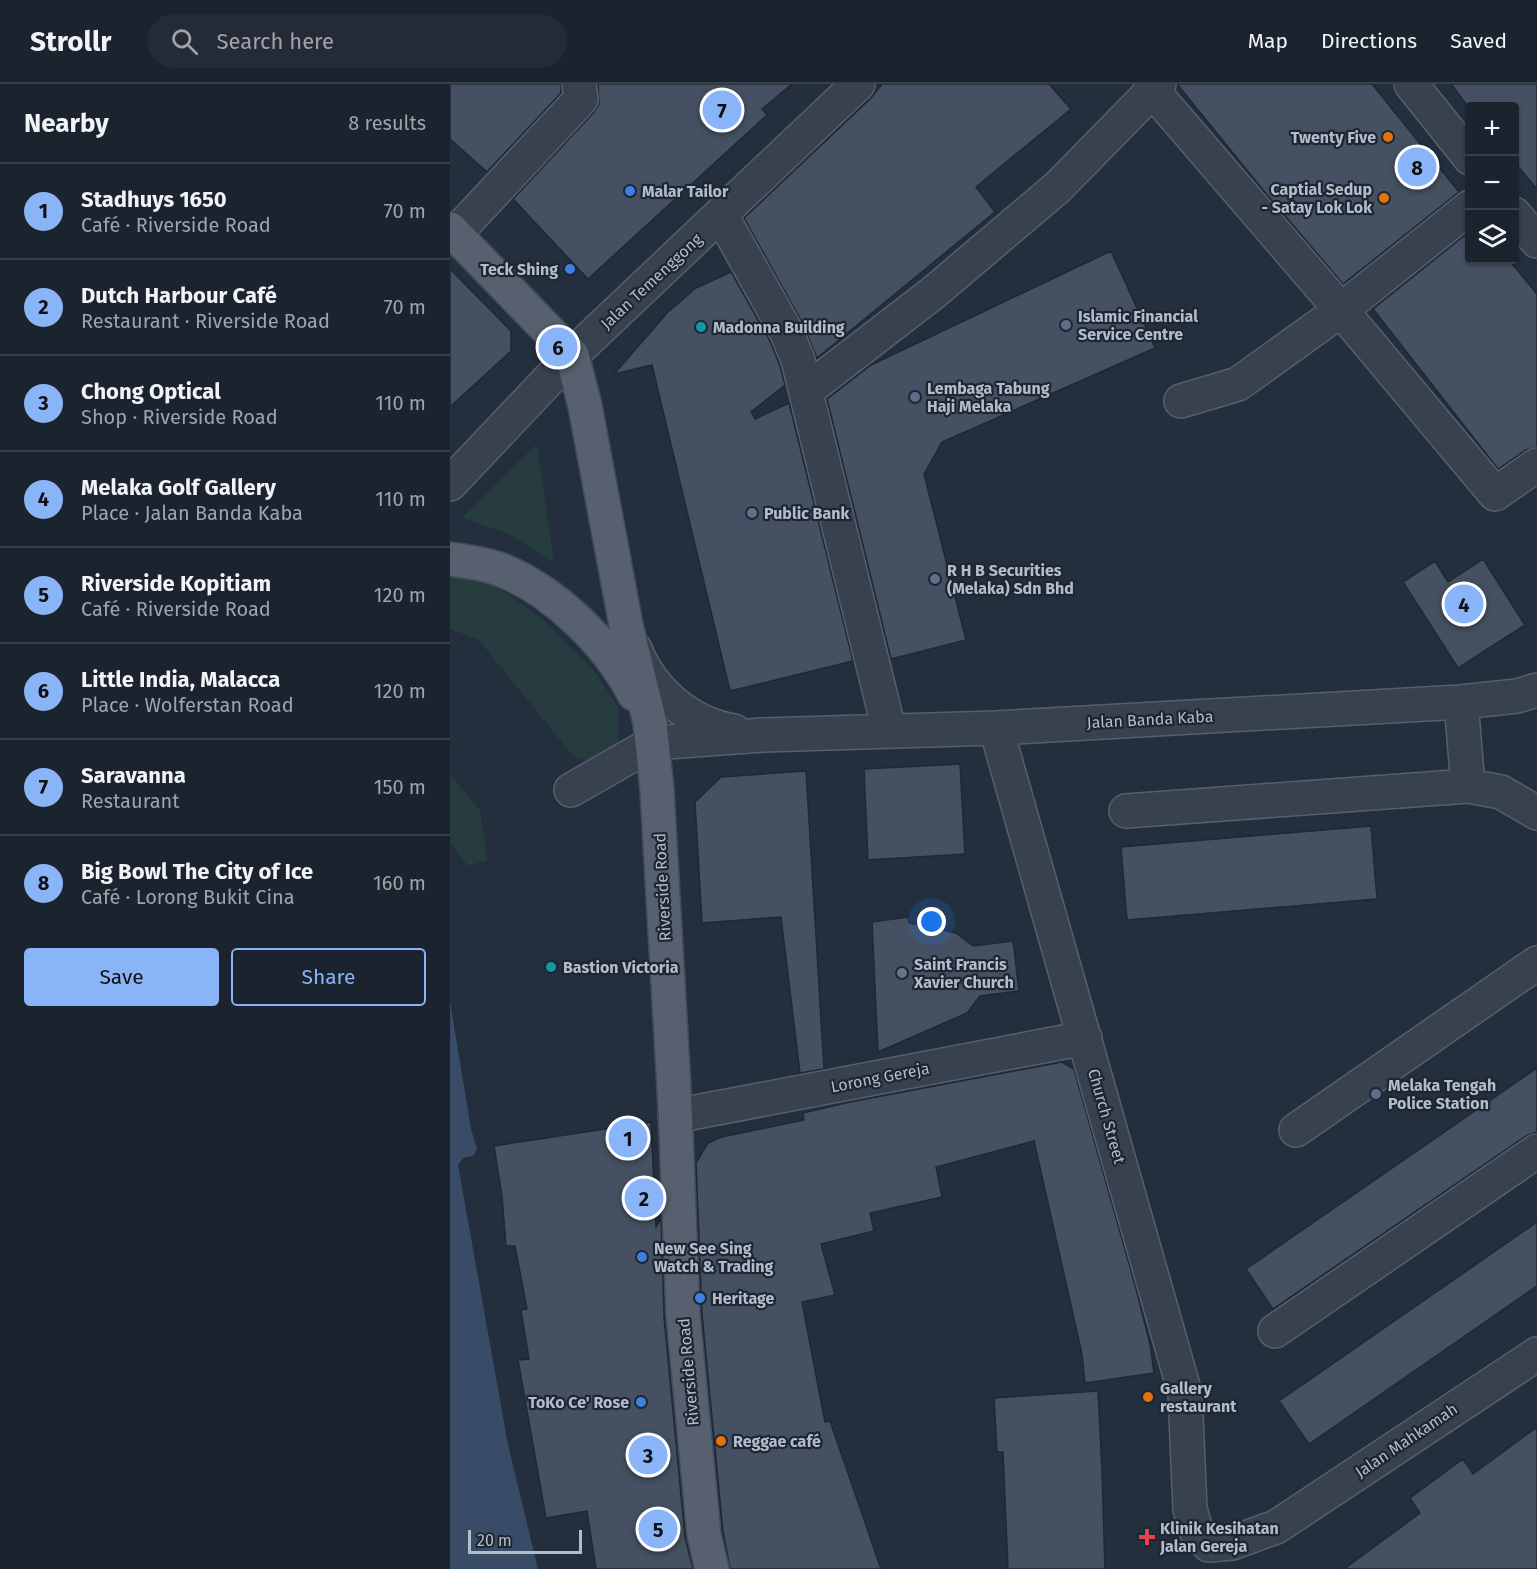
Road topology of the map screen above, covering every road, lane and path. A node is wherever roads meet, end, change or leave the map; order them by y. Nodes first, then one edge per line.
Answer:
1 (579, 84) edge
2 (858, 84) edge
3 (1411, 84) edge
4 (1156, 87) edge
5 (1468, 156) edge
6 (1466, 210) edge
7 (721, 215) junction
8 (1519, 219) edge
9 (452, 231) edge
10 (1537, 241) edge
11 (1341, 310) junction
12 (572, 355) junction
13 (806, 391) junction
14 (1181, 401) dead end
15 (480, 453) junction
16 (1537, 465) edge
17 (450, 468) edge
18 (450, 484) edge
19 (450, 559) edge
20 (626, 625) junction
21 (1537, 690) edge
22 (1461, 702) junction
23 (996, 728) junction
24 (889, 730) junction
25 (651, 733) junction
26 (763, 735) junction
27 (1468, 786) junction
28 (571, 790) dead end
29 (1126, 811) dead end
30 (1537, 813) edge
31 (1537, 963) edge
32 (1085, 1038) junction
33 (675, 1116) junction
34 (1296, 1130) dead end
35 (1537, 1151) edge
36 (1275, 1331) dead end
37 (1537, 1354) edge
38 (1220, 1557) edge
39 (712, 1569) edge

1 - 9 street
2 - 7 street, Jalan Temenggong
3 - 5 street
4 - 11 street
4 - 13 street
6 - 11 street
7 - 12 street, Jalan Temenggong
7 - 13 street
8 - 10 street
9 - 12 main road
11 - 14 street
11 - 16 street
12 - 15 street, Jalan Temenggong
12 - 20 main road, Riverside Road
13 - 24 street
15 - 17 street
15 - 18 street, Jalan Temenggong
19 - 25 main road
20 - 25 main road, Riverside Road
20 - 26 street, Jalan Banda Kaba
21 - 22 street, Jalan Banda Kaba
22 - 23 street, Jalan Banda Kaba
22 - 27 street
23 - 24 street, Jalan Banda Kaba
23 - 32 street, Church Street
24 - 26 street, Jalan Banda Kaba
25 - 26 street, Jalan Banda Kaba
25 - 28 street
25 - 33 main road, Riverside Road
27 - 29 street
27 - 30 street
31 - 34 street
32 - 33 street, Lorong Gereja
32 - 38 street, Church Street
33 - 39 main road, Riverside Road
35 - 36 street
37 - 38 street, Jalan Mahkamah

